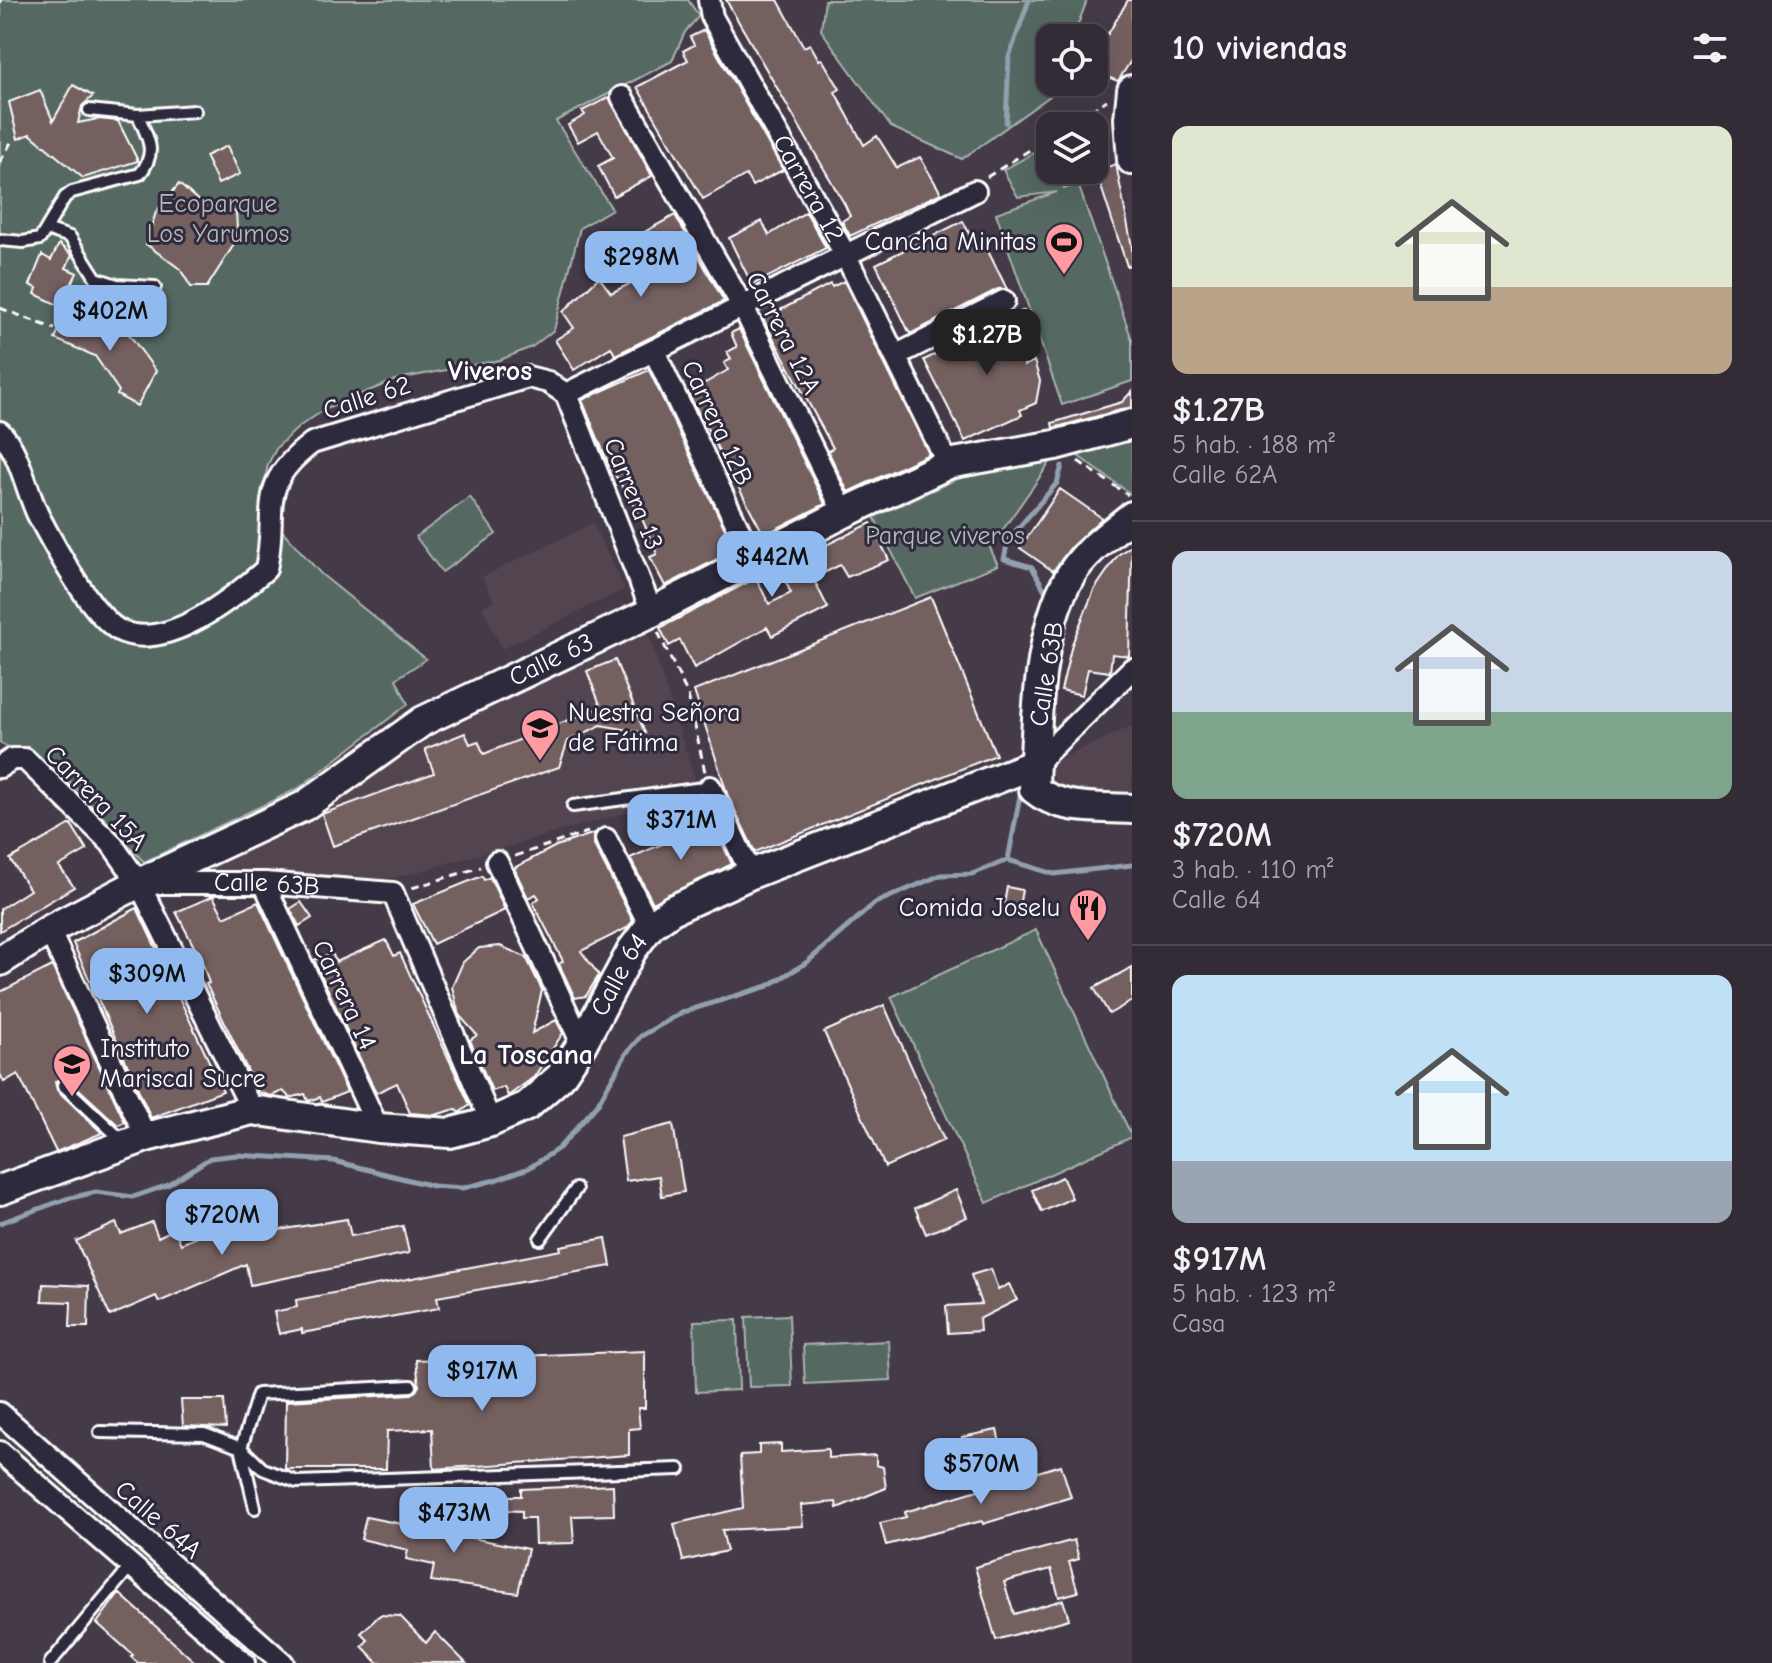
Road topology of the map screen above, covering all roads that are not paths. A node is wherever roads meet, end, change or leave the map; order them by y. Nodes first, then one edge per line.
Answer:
1 (708, 1) edge
2 (1126, 91) edge
3 (622, 97) dead end
4 (89, 110) dead end
5 (195, 111) dead end
6 (138, 115) junction
7 (1132, 160) edge
8 (975, 191) road end
9 (46, 229) junction
10 (0, 240) edge
11 (846, 256) junction
12 (155, 287) dead end
13 (1004, 301) dead end
14 (743, 307) junction
15 (654, 351) junction
16 (895, 356) junction
17 (566, 394) junction
18 (1132, 424) edge
19 (0, 432) edge
20 (948, 464) junction
21 (844, 513) junction
22 (1132, 516) edge
23 (754, 561) junction
24 (652, 612) junction
25 (1132, 669) edge
26 (1035, 764) junction
27 (0, 767) edge
28 (710, 787) joint
29 (573, 806) dead end
30 (1132, 809) edge
31 (606, 839) dead end
32 (497, 862) dead end
33 (751, 874) junction
34 (139, 883) junction
35 (264, 883) junction
36 (650, 926) junction
37 (49, 930) junction
38 (0, 961) edge
39 (582, 1044) junction
40 (63, 1085) dead end
41 (252, 1110) junction
42 (491, 1122) junction
43 (378, 1128) junction
44 (136, 1141) junction
45 (576, 1189) dead end
46 (0, 1190) edge
47 (540, 1239) dead end
48 (411, 1386) dead end
49 (0, 1413) edge
50 (100, 1432) dead end
51 (241, 1448) junction
52 (0, 1452) edge
53 (679, 1469) dead end
54 (255, 1508) dead end
55 (130, 1567) junction
56 (50, 1663) edge
57 (244, 1663) edge
58 (283, 1663) edge

1 - 11 street, Carrera 12
2 - 7 street
3 - 14 street, Carrera 12A
4 - 6 lane
5 - 6 lane
6 - 9 lane
8 - 11 street
9 - 10 lane
9 - 12 lane
11 - 14 street
11 - 16 street, Carrera 12
13 - 16 street
14 - 15 street
14 - 21 street, Carrera 12A
15 - 17 street
15 - 23 street, Carrera 12B
16 - 20 street, Carrera 12
17 - 19 street, Calle 62
17 - 24 street, Carrera 13
18 - 20 street, Calle 63
20 - 21 street, Calle 63
21 - 23 street, Calle 63
22 - 26 street, Calle 63B
23 - 24 street, Calle 63
24 - 34 street, Calle 63
25 - 26 street, Calle 64
26 - 30 street
26 - 33 street, Calle 64
27 - 34 street, Carrera 15A
28 - 29 lane
28 - 33 street
31 - 36 street
32 - 39 street
33 - 36 street, Calle 64
34 - 35 street, Calle 63B
34 - 37 street, Calle 63
34 - 41 street, Carrera 15A
35 - 42 street, Calle 63B
35 - 43 street, Carrera 14
36 - 39 street, Calle 64
37 - 38 street, Calle 63
37 - 44 street
39 - 42 street, Calle 64
40 - 44 lane
41 - 43 street, Calle 64
41 - 44 street, Calle 64
42 - 43 street, Calle 64
44 - 46 street, Calle 64
45 - 47 lane
48 - 51 lane
49 - 58 street, Calle 64A
50 - 51 lane
51 - 53 lane
51 - 54 lane
52 - 55 street, Calle 64A
55 - 56 lane
55 - 57 street, Calle 64A

